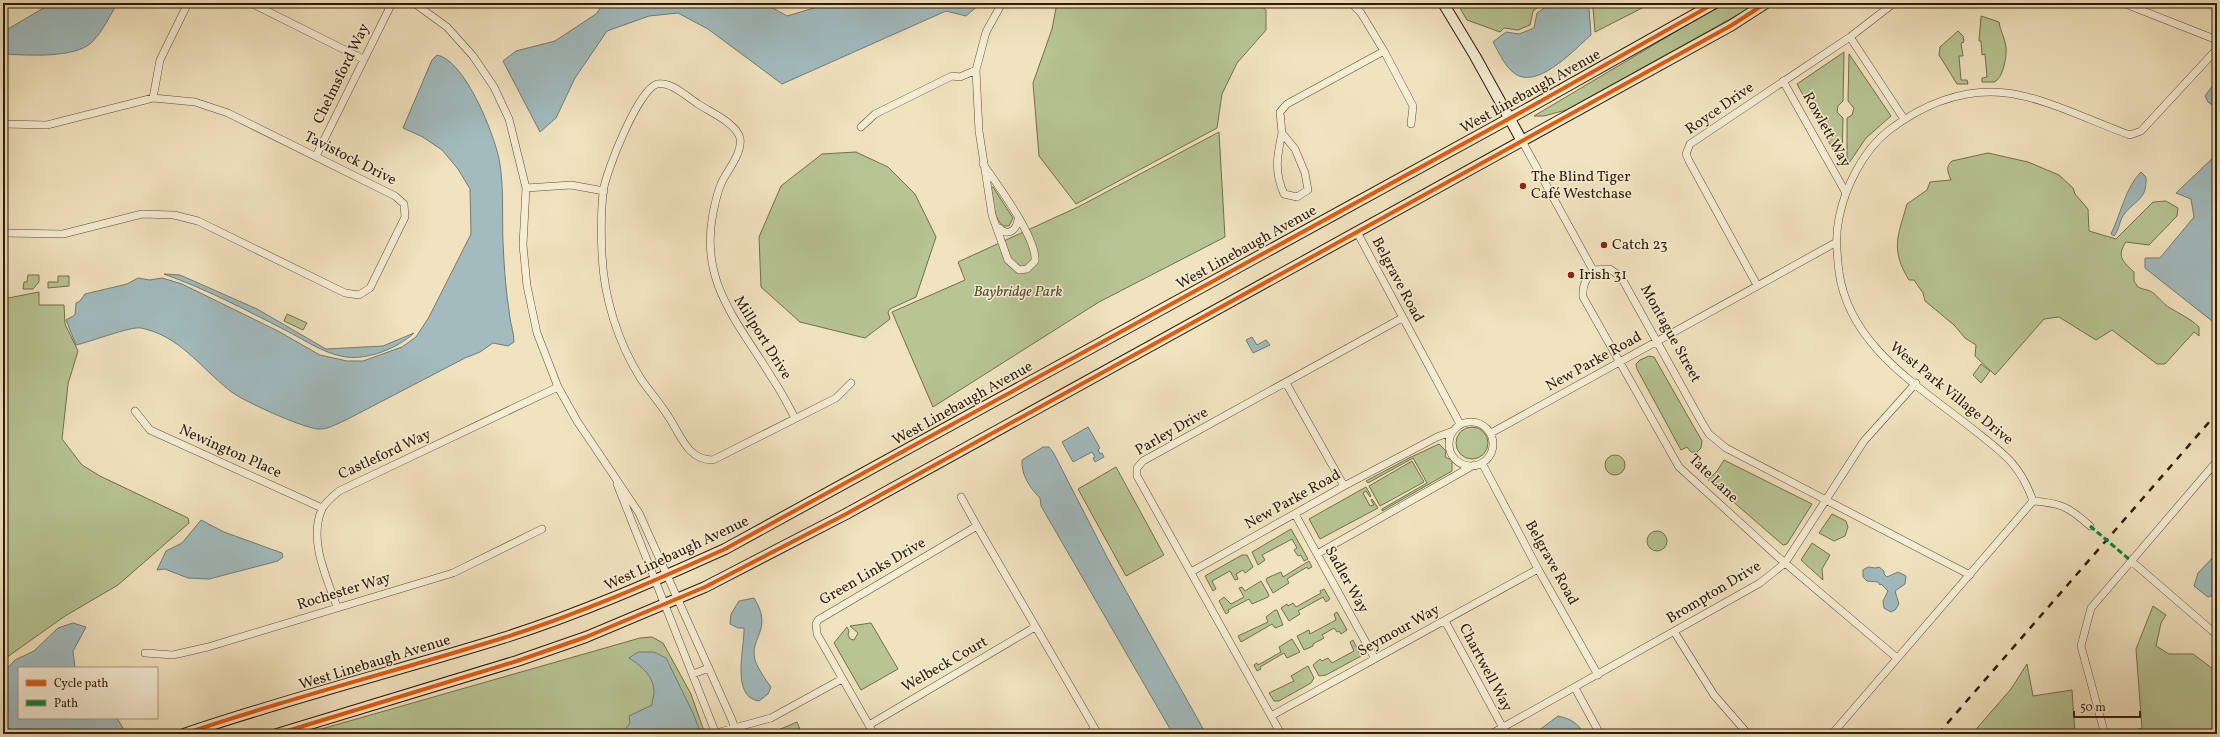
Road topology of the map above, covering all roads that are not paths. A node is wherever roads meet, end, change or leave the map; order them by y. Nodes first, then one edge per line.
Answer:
1 (188, 3) edge
2 (251, 3) edge
3 (392, 3) edge
4 (414, 3) edge
5 (1002, 3) edge
6 (1351, 3) edge
7 (1443, 3) edge
8 (1715, 3) edge
9 (1766, 3) edge
10 (1894, 3) edge
11 (2123, 3) edge
12 (1850, 37) junction
13 (2217, 40) edge
14 (2217, 49) edge
15 (1384, 51) junction
16 (362, 59) junction
17 (976, 70) junction
18 (1783, 81) junction
19 (153, 98) junction
20 (1509, 118) junction
21 (1904, 119) junction
22 (3, 124) edge
23 (1411, 124) dead end
24 (861, 127) dead end
25 (1282, 133) junction
26 (1522, 141) junction
27 (316, 156) junction
28 (983, 164) junction
29 (526, 188) junction
30 (604, 191) junction
31 (1846, 193) junction
32 (1018, 219) junction
33 (997, 227) junction
34 (1357, 232) junction
35 (3, 233) edge
36 (1836, 243) junction
37 (1593, 270) junction
38 (1757, 284) junction
39 (1402, 318) junction
40 (1657, 342) junction
41 (1621, 362) junction
42 (851, 383) dead end
43 (1286, 383) junction
44 (1916, 383) junction
45 (558, 387) junction
46 (135, 411) dead end
47 (795, 418) junction
48 (1460, 424) junction
49 (1453, 431) junction
50 (1491, 433) junction
51 (2217, 461) edge
52 (1482, 463) junction
53 (1474, 465) junction
54 (614, 476) junction
55 (1344, 486) junction
56 (961, 497) dead end
57 (2033, 501) junction
58 (1826, 502) junction
59 (322, 508) junction
60 (1295, 514) junction
61 (977, 526) junction
62 (2090, 526) dead end
63 (542, 529) dead end
64 (1317, 554) junction
65 (2130, 560) junction
66 (1785, 563) junction
67 (1538, 568) junction
68 (1191, 572) junction
69 (1970, 575) junction
70 (667, 576) junction
71 (655, 581) junction
72 (678, 600) junction
73 (664, 605) junction
74 (337, 607) junction
75 (1445, 621) junction
76 (1035, 628) junction
77 (1675, 633) junction
78 (2217, 636) edge
79 (145, 653) dead end
80 (1897, 658) junction
81 (1375, 659) junction
82 (709, 668) junction
83 (693, 674) junction
84 (1598, 674) junction
85 (842, 679) junction
86 (1575, 688) junction
87 (1271, 716) junction
88 (869, 725) junction
89 (1502, 728) junction
90 (735, 731) edge
91 (2104, 731) dead end
92 (1096, 732) edge
93 (716, 733) edge
94 (184, 734) edge
95 (277, 734) edge
96 (874, 734) edge
97 (1087, 734) edge
98 (1280, 734) edge
99 (1491, 734) edge
100 (1600, 734) edge
101 (1748, 734) edge
102 (1832, 734) edge

1 - 19 street
2 - 16 street
3 - 16 street, Chelmsford Way
4 - 29 street
5 - 17 street
6 - 15 street
7 - 20 main road
8 - 20 main road, West Linebaugh Avenue
9 - 26 main road
10 - 12 street, Royce Drive
11 - 13 street
12 - 18 street, Royce Drive
12 - 21 street
14 - 21 street, West Park Village Drive
15 - 23 street
15 - 25 street
16 - 27 street, Chelmsford Way
17 - 24 street
17 - 28 street
18 - 31 street, Rowlett Way
18 - 38 street, Royce Drive
19 - 22 street, Tavistock Drive
19 - 27 street, Tavistock Drive
20 - 26 main road
20 - 70 main road, West Linebaugh Avenue
21 - 31 street, West Park Village Drive
25 - 25 street
26 - 34 main road
26 - 37 street
27 - 35 street, Tavistock Drive
28 - 32 street
28 - 33 street
29 - 30 street
29 - 45 street
30 - 47 street, Millport Drive
30 - 47 street, Millport Drive
31 - 36 street, West Park Village Drive
32 - 33 street
32 - 33 street
34 - 39 street, Belgrave Road
34 - 72 main road
36 - 38 street, New Parke Road
36 - 44 street, West Park Village Drive
37 - 40 street, Montague Street
37 - 41 street, Tate Lane
38 - 40 street, New Parke Road
39 - 43 street, Parley Drive
39 - 48 street, Belgrave Road
40 - 41 street, New Parke Road
40 - 58 street, Montague Street
41 - 50 street, New Parke Road
41 - 66 street, Tate Lane
42 - 47 street, Millport Drive
43 - 55 street
43 - 68 street, Parley Drive
44 - 57 street, West Park Village Drive
44 - 58 street, Brompton Drive
45 - 54 street
45 - 59 street, Castleford Way
46 - 59 street, Newington Place
48 - 49 street
48 - 50 street
49 - 53 street
49 - 55 street, New Parke Road
50 - 52 street
51 - 65 street
52 - 53 street
52 - 67 street, Belgrave Road
53 - 64 street
54 - 70 street
54 - 71 street
55 - 60 street, New Parke Road
56 - 61 street
57 - 62 street
57 - 69 street
58 - 66 street, Brompton Drive
58 - 69 street
59 - 74 street
60 - 64 street, Sadler Way
60 - 68 street, New Parke Road
61 - 76 street
61 - 85 street, Green Links Drive
63 - 74 street, Rochester Way
64 - 81 street, Sadler Way
65 - 78 street
65 - 91 street
66 - 77 street, Brompton Drive
66 - 80 street, Tate Lane
67 - 75 street, Seymour Way
67 - 84 street, Belgrave Road
68 - 87 street, Parley Drive
69 - 80 street
70 - 71 main road, West Linebaugh Avenue
70 - 72 street
71 - 73 street
71 - 94 main road, West Linebaugh Avenue
72 - 73 main road
72 - 82 street
73 - 83 street
73 - 95 main road
74 - 79 street, Rochester Way
75 - 81 street, Seymour Way
75 - 89 street, Chartwell Way
76 - 88 street, Welbeck Court
76 - 92 street
77 - 84 street, Brompton Drive
77 - 101 street
80 - 102 street
81 - 87 street, Seymour Way
82 - 83 street
82 - 90 street
83 - 93 street
84 - 86 street, Brompton Drive
85 - 88 street, Green Links Drive
85 - 90 street
86 - 89 street, Brompton Drive
86 - 100 street
87 - 98 street, Parley Drive
88 - 96 street, Green Links Drive
89 - 99 street, Brompton Drive
90 - 93 street
92 - 97 street

